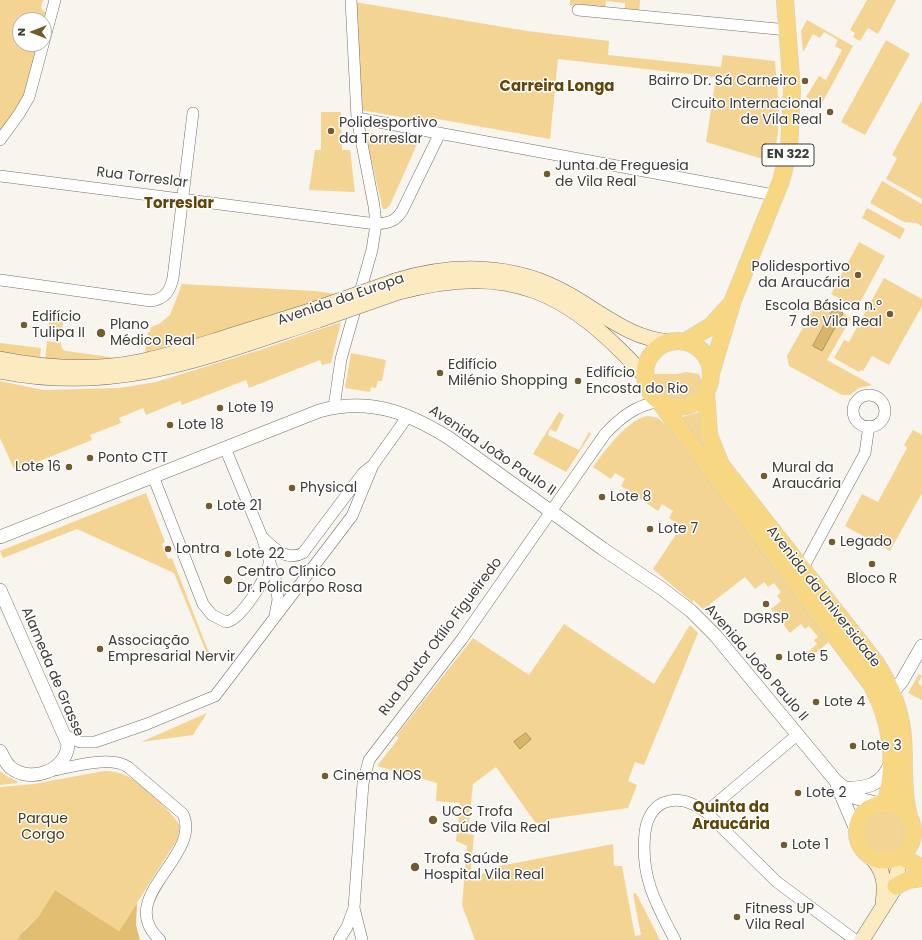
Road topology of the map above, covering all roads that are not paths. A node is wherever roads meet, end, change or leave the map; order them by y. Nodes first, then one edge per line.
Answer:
1 (55, 0) edge
2 (351, 0) edge
3 (785, 0) edge
4 (578, 10) dead end
5 (788, 30) junction
6 (193, 113) dead end
7 (357, 118) junction
8 (440, 133) junction
9 (0, 140) edge
10 (0, 176) edge
11 (774, 195) junction
12 (183, 198) junction
13 (376, 224) junction
14 (0, 280) edge
15 (397, 287) junction
16 (733, 300) junction
17 (317, 315) junction
18 (679, 342) junction
19 (0, 359) edge
20 (712, 370) junction
21 (0, 371) edge
22 (644, 375) junction
23 (706, 392) junction
24 (660, 404) junction
25 (334, 408) junction
26 (408, 416) junction
27 (869, 426) dead end
28 (225, 448) junction
29 (373, 465) junction
30 (153, 476) junction
31 (552, 511) junction
32 (0, 537) edge
33 (262, 537) junction
34 (269, 563) junction
35 (802, 570) junction
36 (0, 590) edge
37 (271, 623) junction
38 (921, 647) edge
39 (892, 692) junction
40 (64, 735) junction
41 (797, 735) junction
42 (0, 751) edge
43 (892, 760) junction
44 (50, 771) junction
45 (839, 784) junction
46 (883, 804) junction
47 (706, 812) junction
48 (911, 821) junction
49 (857, 832) junction
50 (922, 845) edge
51 (870, 856) junction
52 (898, 857) junction
53 (922, 868) edge
54 (922, 878) edge
55 (896, 886) junction
56 (354, 908) junction
57 (881, 909) junction
58 (160, 940) edge
59 (339, 940) edge
60 (362, 940) edge
61 (675, 940) edge
62 (855, 940) edge
63 (862, 940) edge

1 - 9 street
2 - 7 street
3 - 5 main road, EN 322
4 - 5 street
5 - 11 main road, EN 322
6 - 12 street
7 - 8 street
7 - 13 street
8 - 11 street
8 - 13 street
10 - 12 street, Rua Torreslar
11 - 16 main road, EN 322
12 - 13 street, Rua Torreslar
12 - 14 street
13 - 25 street
15 - 17 main road, Avenida da Europa, bridge
15 - 18 main road, Avenida da Europa
15 - 22 main road, Avenida da Europa
16 - 18 main road, EN 322
16 - 20 main road, EN 322
17 - 19 main road, Avenida da Europa
17 - 21 main road, Avenida da Europa
18 - 20 main road
18 - 22 main road, EN 322
20 - 23 main road, EN 322
22 - 24 main road
23 - 24 main road
23 - 35 main road, Avenida da Universidade
24 - 31 street, Rua Doutor Otílio Figueiredo
24 - 43 main road, Avenida da Universidade
25 - 26 street, Avenida João Paulo II
25 - 28 street, Avenida João Paulo II
26 - 29 street
26 - 31 street, Avenida João Paulo II
27 - 35 street
28 - 30 street, Avenida João Paulo II
28 - 33 street
29 - 33 street
29 - 37 street
30 - 32 street, Avenida João Paulo II
30 - 34 street
31 - 41 street, Avenida João Paulo II
31 - 56 street, Rua Doutor Otílio Figueiredo
33 - 34 street
34 - 37 street
35 - 39 main road, Avenida da Universidade
36 - 40 street, Alameda de Grasse
37 - 40 street
38 - 39 street
39 - 48 main road, Avenida da Universidade
40 - 44 street, Alameda de Grasse
41 - 45 street, Avenida João Paulo II
41 - 47 street
42 - 44 street
43 - 45 street
43 - 46 main road, Avenida da Universidade
44 - 58 street
45 - 46 street
45 - 49 street
46 - 48 main road
46 - 49 main road
47 - 61 street
47 - 62 street
48 - 50 main road, Avenida da Universidade
48 - 52 main road
49 - 51 main road
51 - 52 main road
51 - 57 main road
52 - 53 main road
52 - 55 main road
54 - 55 main road
55 - 57 main road
56 - 59 street
56 - 60 street, Rua Doutor Otílio Figueiredo
57 - 63 main road

